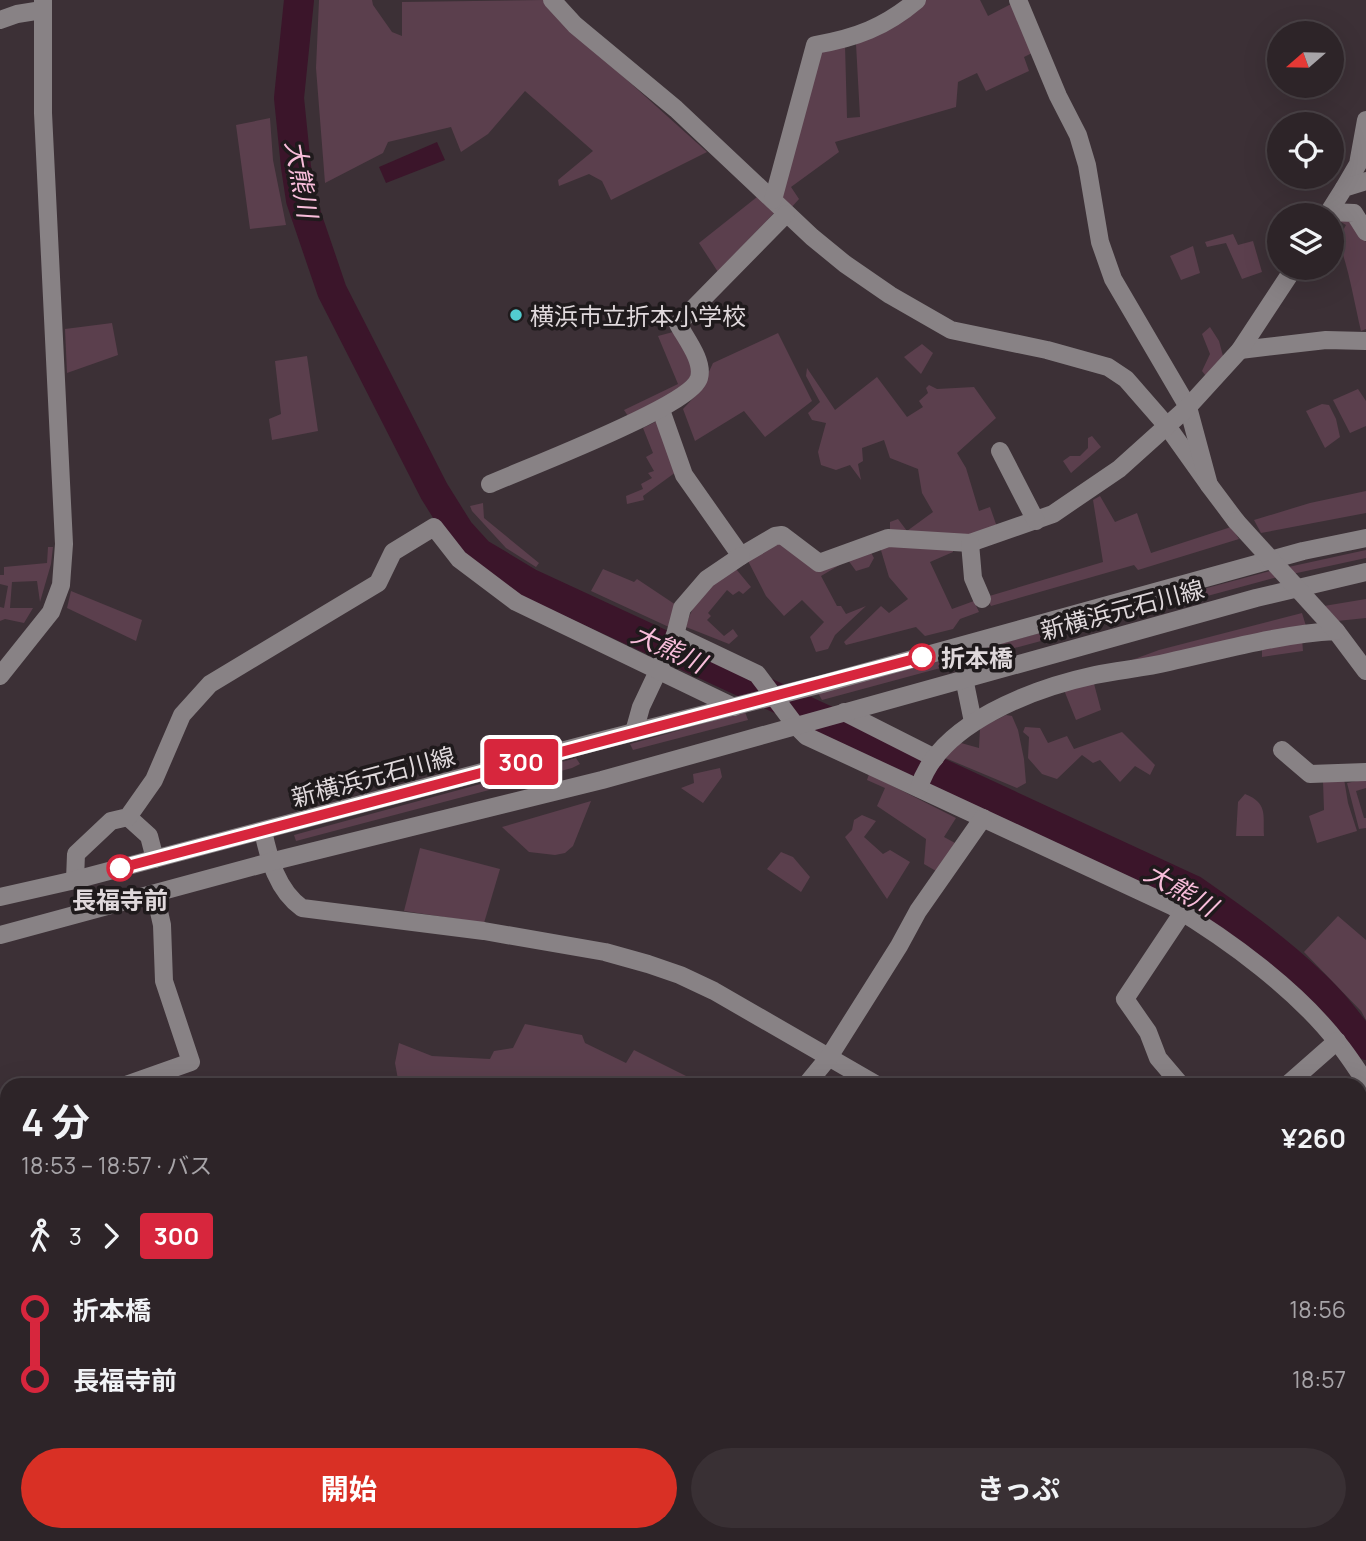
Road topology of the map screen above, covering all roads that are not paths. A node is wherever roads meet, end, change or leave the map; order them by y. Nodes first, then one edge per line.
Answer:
1 (552, 0) edge
2 (918, 0) edge
3 (1018, 0) edge
4 (43, 5) edge
5 (0, 20) edge
6 (1366, 120) edge
7 (1366, 181) edge
8 (1344, 188) joint
9 (773, 200) junction
10 (1344, 213) edge
11 (786, 214) junction
12 (1366, 232) edge
13 (1286, 280) edge
14 (1366, 341) edge
15 (1240, 350) junction
16 (1188, 407) junction
17 (661, 410) junction
18 (1167, 426) junction
19 (1000, 451) dead end
20 (490, 484) dead end
21 (1209, 485) junction
22 (1036, 521) junction
23 (1366, 538) edge
24 (970, 543) junction
25 (741, 556) junction
26 (1366, 572) edge
27 (982, 599) dead end
28 (1336, 631) junction
29 (675, 635) junction
30 (659, 670) junction
31 (1366, 671) edge
32 (0, 676) edge
33 (964, 678) junction
34 (775, 695) junction
35 (735, 706) junction
36 (844, 712) junction
37 (973, 722) junction
38 (796, 726) junction
39 (634, 732) junction
40 (1282, 750) dead end
41 (932, 760) junction
42 (1366, 772) edge
43 (920, 785) junction
44 (128, 817) junction
45 (984, 818) junction
46 (263, 831) junction
47 (155, 859) junction
48 (270, 862) junction
49 (75, 880) junction
50 (155, 894) junction
51 (0, 897) edge
52 (1183, 912) junction
53 (0, 935) edge
54 (1337, 1041) junction
55 (829, 1057) junction
56 (146, 1078) edge
57 (812, 1078) edge
58 (865, 1078) edge
59 (1175, 1078) edge
60 (1295, 1078) edge
61 (1363, 1078) edge

1 - 9 street
2 - 9 street
3 - 16 street
4 - 5 street
4 - 32 street
6 - 8 street
7 - 8 street
9 - 11 street
10 - 12 street
11 - 17 street
11 - 18 street
13 - 15 street
14 - 15 street
15 - 16 street
16 - 18 street
16 - 21 street
17 - 20 street
17 - 25 street
18 - 21 street
18 - 22 street
19 - 22 street
21 - 28 street, bridge
22 - 24 street
23 - 34 street, 新横浜元石川線
24 - 25 street
24 - 27 street
25 - 29 street
26 - 33 street, 新横浜元石川線
28 - 31 street
28 - 37 street
29 - 30 street
29 - 34 street
30 - 35 street
30 - 39 street
30 - 44 street
33 - 36 street, 新横浜元石川線
33 - 37 street
34 - 35 street, 新横浜元石川線
34 - 38 street
35 - 39 street, 新横浜元石川線
36 - 38 street, 新横浜元石川線
36 - 41 street
37 - 41 street
38 - 43 street
38 - 48 street, 新横浜元石川線
39 - 46 street, 新横浜元石川線
40 - 42 street
41 - 43 street
43 - 45 street
44 - 47 street
44 - 49 street
45 - 52 street
45 - 55 street
46 - 47 street, 新横浜元石川線
46 - 48 street
47 - 49 street, 新横浜元石川線
48 - 50 street, 新横浜元石川線
48 - 55 street
49 - 51 street, 新横浜元石川線
50 - 53 street, 新横浜元石川線
50 - 56 street
52 - 54 street
52 - 59 street
54 - 60 street
54 - 61 street
55 - 57 street
55 - 58 street

